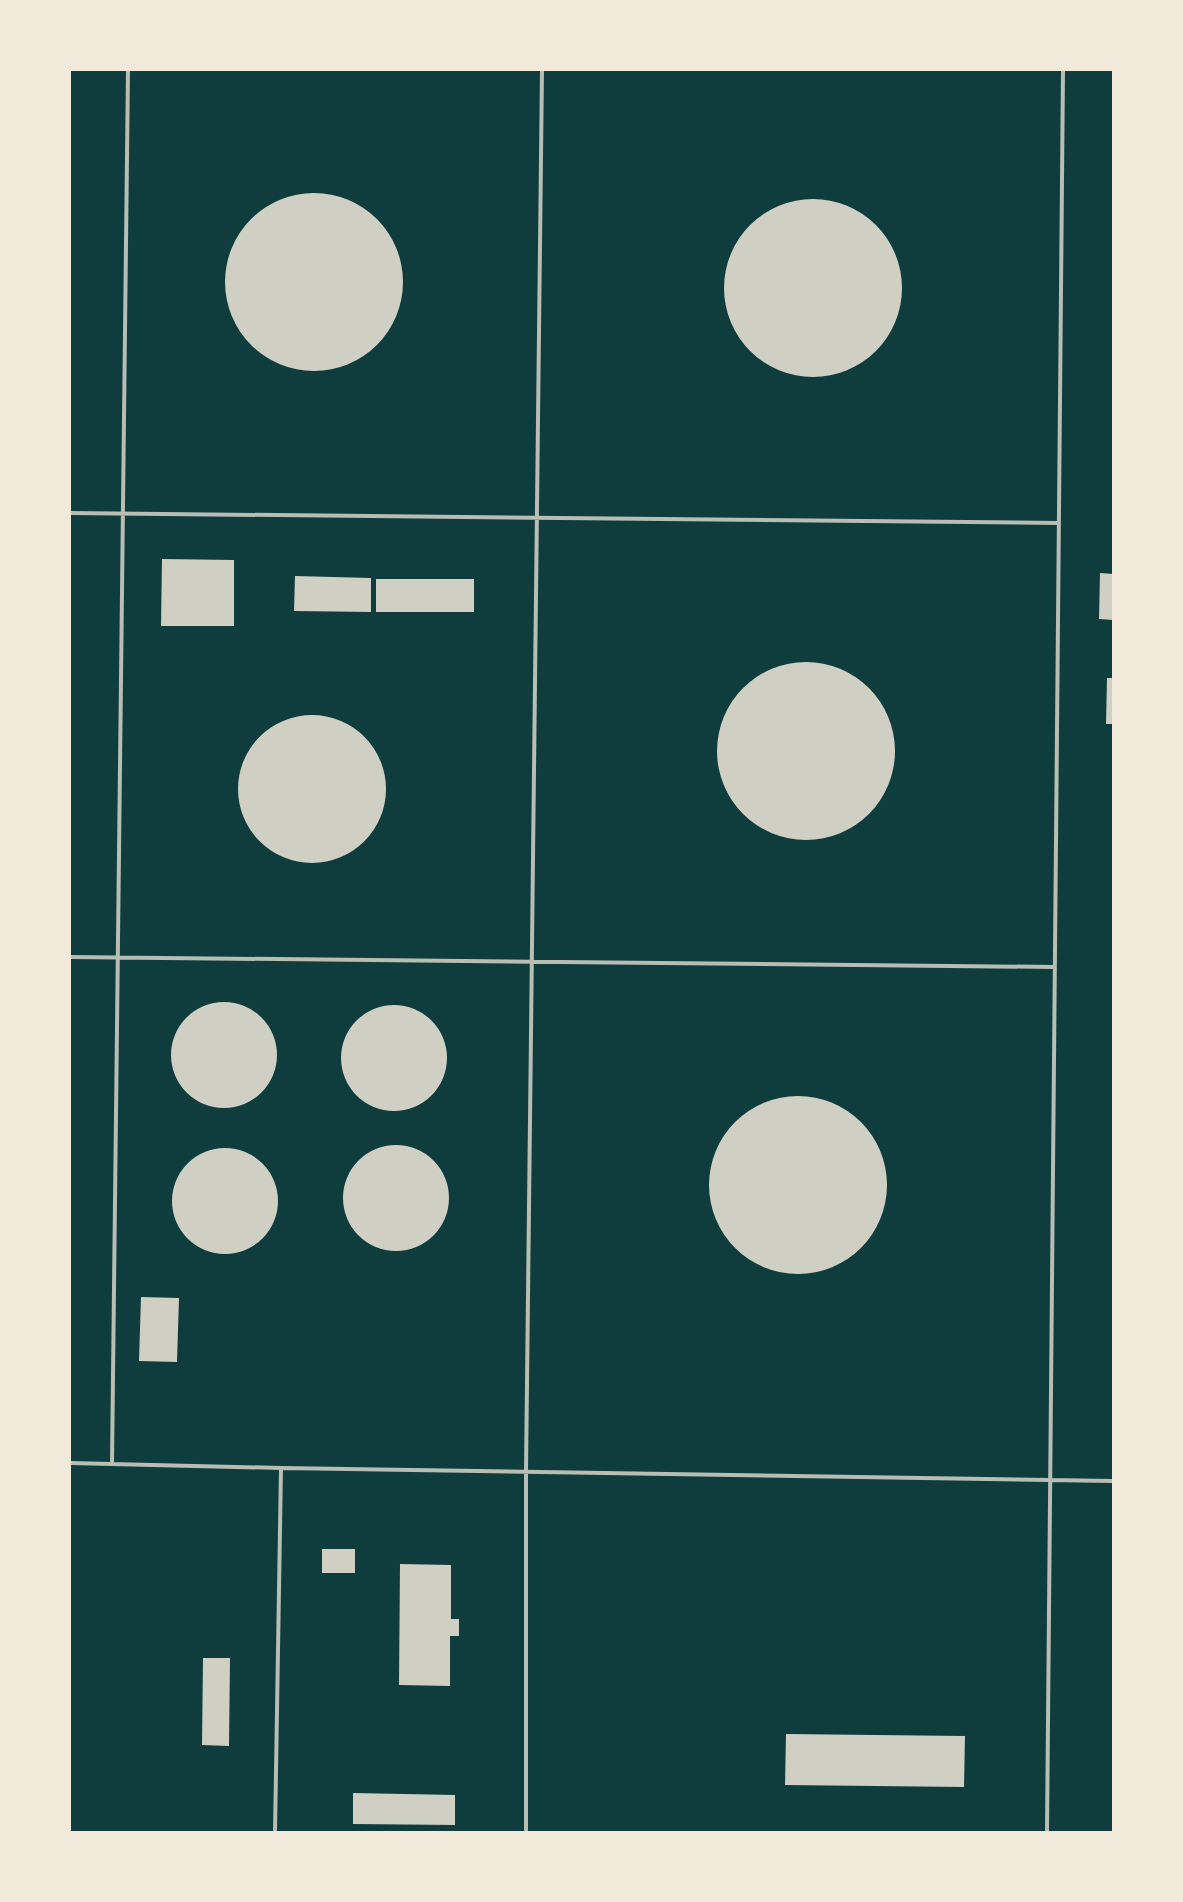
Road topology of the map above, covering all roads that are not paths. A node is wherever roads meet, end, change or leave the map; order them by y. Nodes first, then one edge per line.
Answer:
1 (128, 70) edge
2 (542, 70) edge
3 (1063, 70) edge
4 (70, 513) edge
5 (123, 514) junction
6 (537, 519) junction
7 (1059, 524) junction
8 (70, 957) edge
9 (118, 958) junction
10 (532, 961) junction
11 (1054, 967) junction
12 (70, 1464) edge
13 (112, 1464) junction
14 (281, 1468) junction
15 (526, 1472) junction
16 (1049, 1480) junction
17 (1113, 1481) edge
18 (275, 1832) edge
19 (526, 1832) edge
20 (1047, 1832) edge

1 - 5 lane
2 - 6 lane
3 - 7 lane
4 - 5 lane
5 - 6 lane
5 - 9 lane
6 - 7 lane
6 - 10 lane
7 - 11 lane
8 - 9 lane
9 - 10 lane
9 - 13 lane
10 - 11 lane
10 - 15 lane
11 - 16 lane
12 - 13 lane
13 - 14 lane
14 - 15 lane
14 - 18 lane
15 - 16 lane
15 - 19 lane
16 - 17 lane
16 - 20 lane

